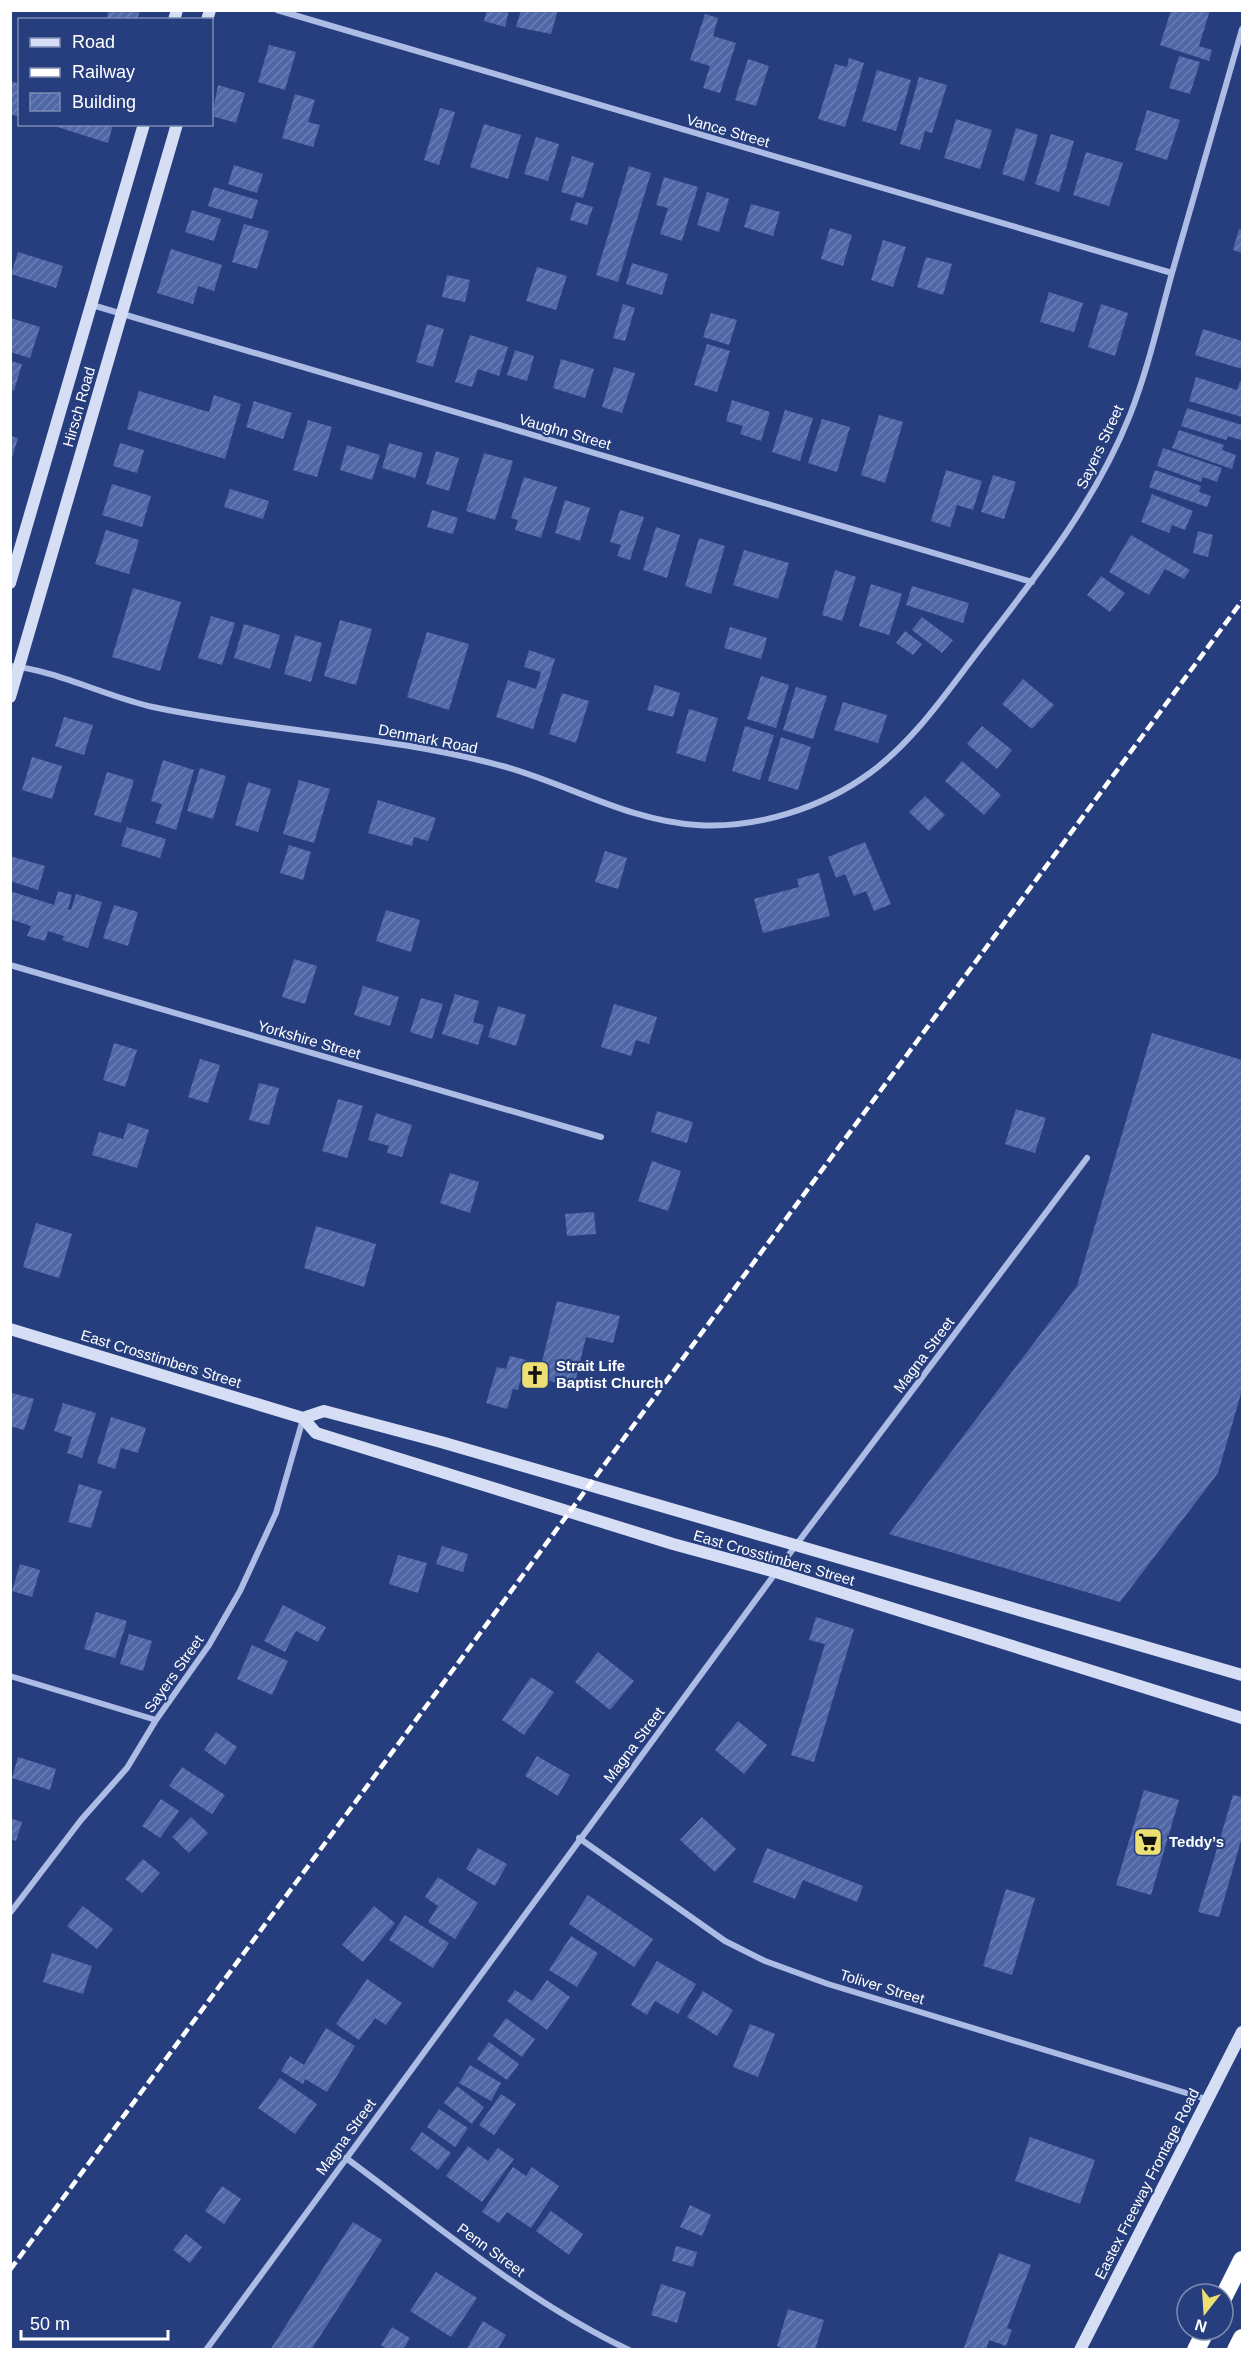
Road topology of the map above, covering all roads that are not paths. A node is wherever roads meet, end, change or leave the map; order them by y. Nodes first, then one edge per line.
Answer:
1 (277, 10) edge
2 (1242, 29) edge
3 (143, 126) edge
4 (176, 126) edge
5 (1172, 273) junction
6 (91, 305) junction
7 (122, 314) junction
8 (1032, 582) junction
9 (10, 583) edge
10 (15, 666) edge
11 (10, 697) edge
12 (835, 794) joint
13 (10, 965) edge
14 (601, 1137) dead end
15 (1087, 1158) dead end
16 (10, 1329) edge
17 (303, 1418) junction
18 (796, 1545) junction
19 (776, 1572) junction
20 (1242, 1675) edge
21 (10, 1676) edge
22 (1242, 1718) edge
23 (156, 1720) junction
24 (579, 1838) junction
25 (10, 1913) edge
26 (1242, 2032) edge
27 (1206, 2099) junction
28 (346, 2158) junction
29 (1242, 2260) edge
30 (1231, 2282) edge
31 (1242, 2338) edge
32 (206, 2349) edge
33 (629, 2349) edge
34 (1080, 2349) edge
35 (1236, 2349) edge

1 - 5 street, Vance Street
2 - 5 street, Sayers Street
3 - 6 main road, Hirsch Road
4 - 7 main road, Hirsch Road
5 - 8 street, Sayers Street
6 - 7 street, Vaughn Street
6 - 9 main road, Hirsch Road
7 - 8 street, Vaughn Street
7 - 10 main road, Hirsch Road
8 - 12 street, Sayers Street
10 - 11 main road, Hirsch Road
10 - 12 street, Denmark Road
13 - 14 street, Yorkshire Street
15 - 18 street, Magna Street
16 - 17 main road, East Crosstimbers Street
17 - 18 main road, East Crosstimbers Street
17 - 19 main road, East Crosstimbers Street
17 - 23 street, Sayers Street
18 - 19 street, Magna Street
18 - 20 main road, East Crosstimbers Street
19 - 22 main road, East Crosstimbers Street
19 - 24 street, Magna Street
21 - 23 street
23 - 25 street, Sayers Street
24 - 27 street, Toliver Street
24 - 28 street, Magna Street
26 - 27 main road, Eastex Freeway Frontage Road
27 - 34 main road, Eastex Freeway Frontage Road
28 - 32 street, Magna Street
28 - 33 street, Penn Street
29 - 30 highway
31 - 35 highway

